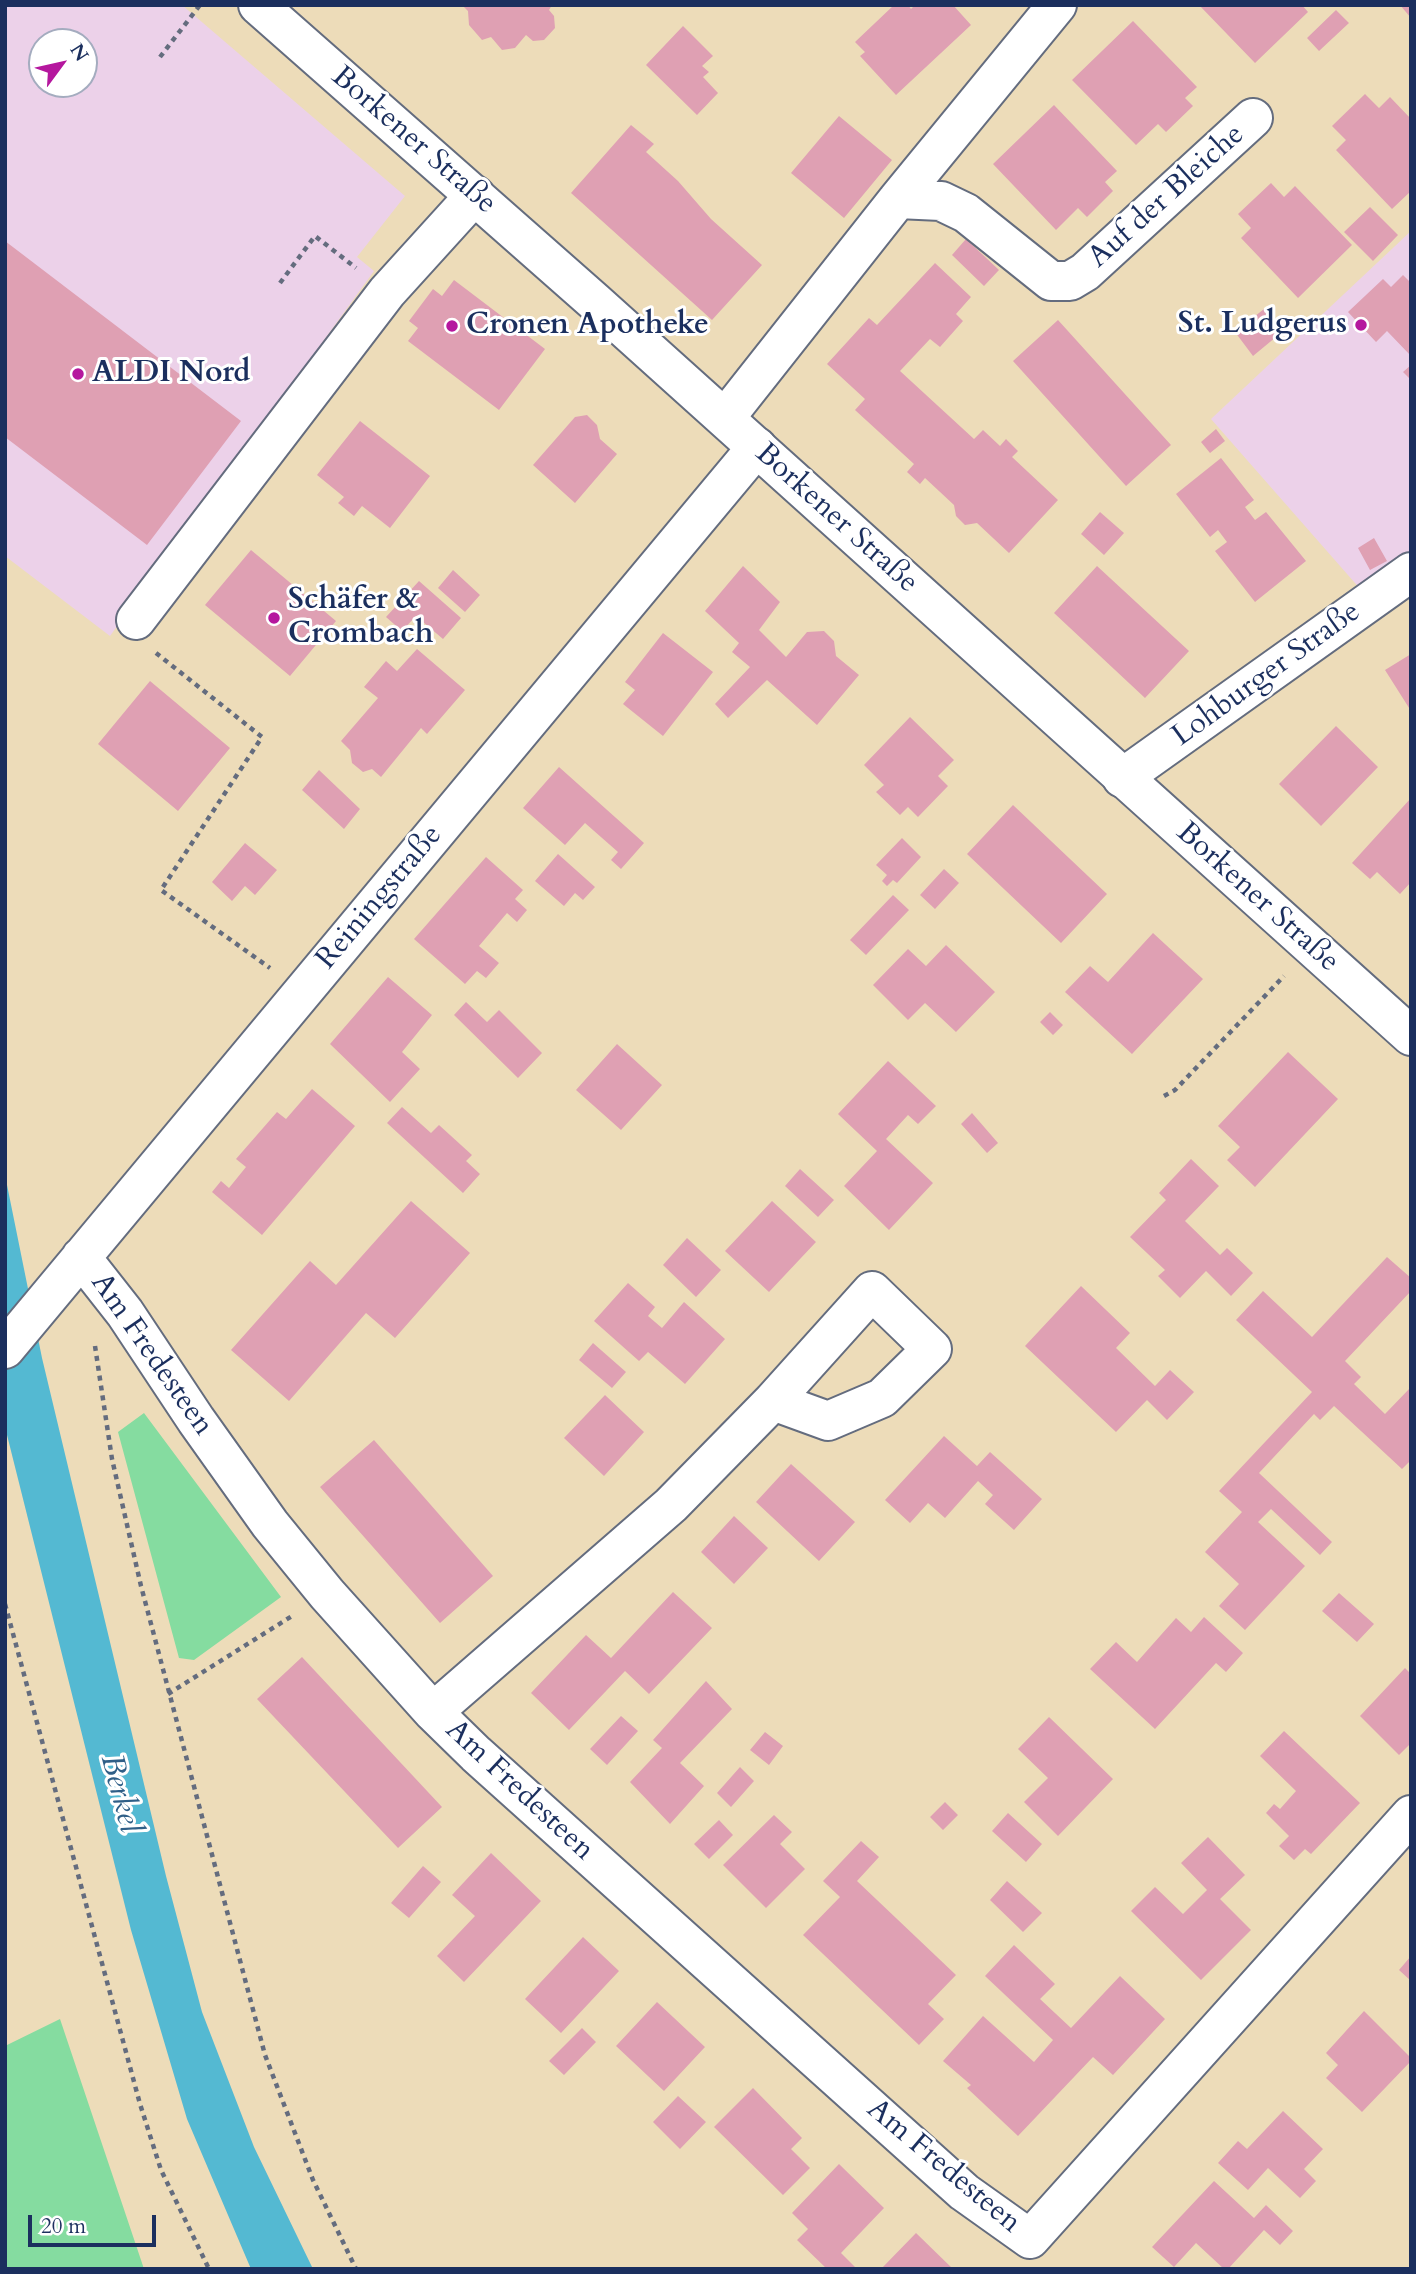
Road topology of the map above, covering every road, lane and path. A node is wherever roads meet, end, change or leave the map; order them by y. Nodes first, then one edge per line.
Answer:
1 (200, 5) edge
2 (258, 5) edge
3 (1057, 5) edge
4 (160, 57) dead end
5 (1252, 118) dead end
6 (475, 195) junction
7 (898, 198) junction
8 (280, 283) dead end
9 (387, 292) junction
10 (725, 418) junction
11 (757, 447) junction
12 (1411, 572) edge
13 (136, 620) joint
14 (1122, 778) junction
15 (1312, 947) junction
16 (302, 991) junction
17 (1411, 1036) edge
18 (1164, 1096) dead end
19 (81, 1257) junction
20 (125, 1313) junction
21 (5, 1349) edge
22 (774, 1401) dead end
23 (327, 1594) junction
24 (5, 1604) edge
25 (168, 1694) junction
26 (433, 1712) junction
27 (1411, 1815) edge
28 (209, 2269) edge
29 (356, 2269) edge

1 - 4 path
2 - 6 street, Borkener Straße
3 - 7 street
5 - 7 street, Auf der Bleiche
6 - 9 street
6 - 10 street, Borkener Straße
7 - 10 street
8 - 9 path
9 - 13 street
10 - 11 street, Borkener Straße
11 - 14 street, Borkener Straße
11 - 16 street, Reiningstraße
12 - 14 street, Lohburger Straße
13 - 16 path
14 - 15 street, Borkener Straße
15 - 17 street, Borkener Straße
15 - 18 path
16 - 19 street, Reiningstraße
19 - 20 street, Am Fredesteen
19 - 21 street, Reiningstraße
20 - 23 street, Am Fredesteen
20 - 25 path
22 - 26 street, Am Fredesteen
23 - 25 path
23 - 26 street, Am Fredesteen
24 - 28 path
25 - 29 path
26 - 27 street, Am Fredesteen

